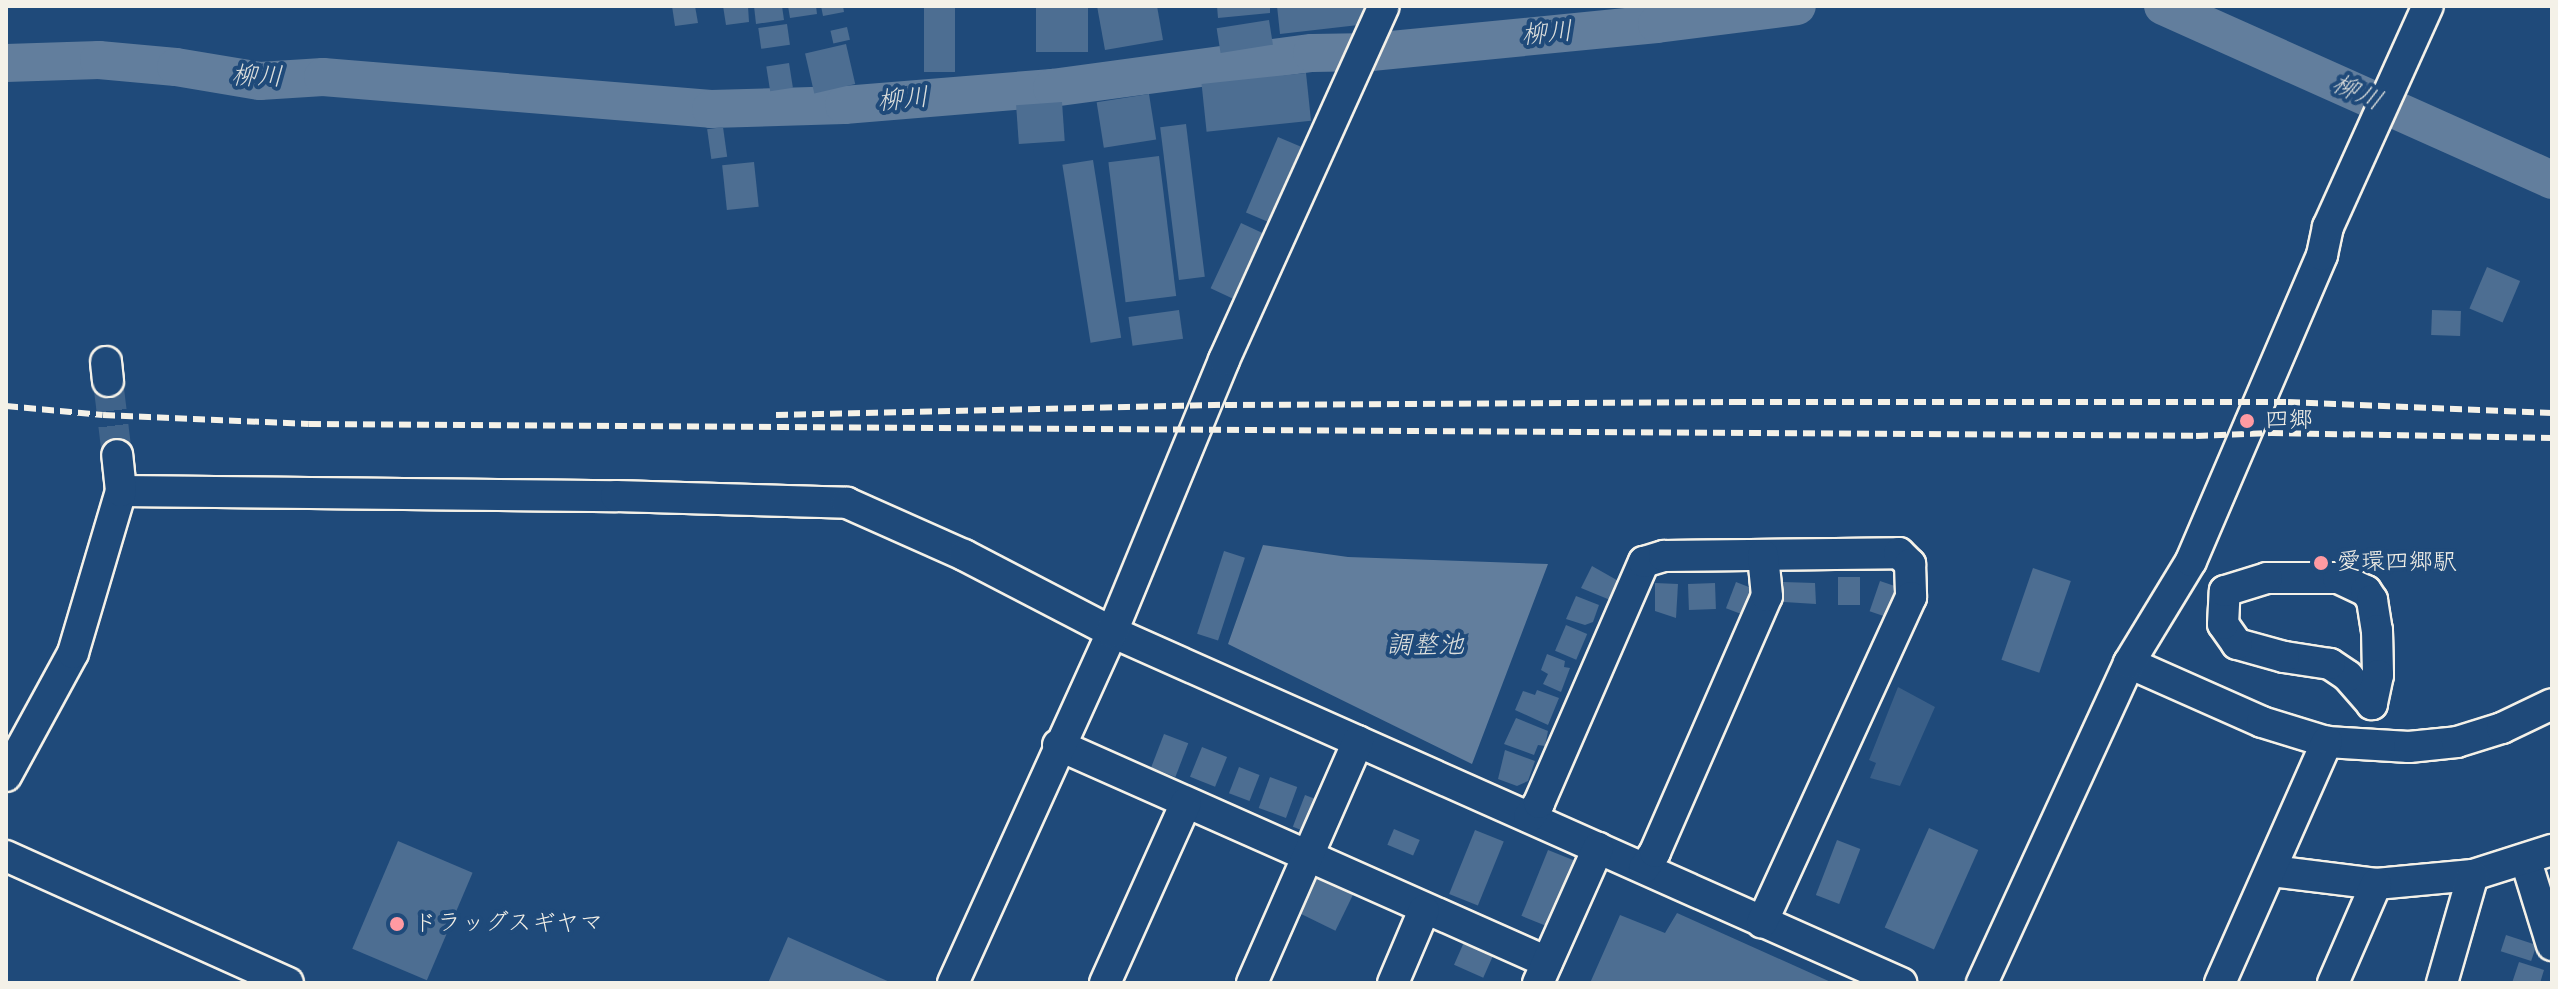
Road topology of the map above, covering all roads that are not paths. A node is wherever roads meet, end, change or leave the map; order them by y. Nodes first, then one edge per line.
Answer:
1 (2428, 6) edge
2 (1380, 18) edge
3 (117, 455) tunnel mouth
4 (121, 491) junction
5 (1763, 555) junction
6 (1112, 632) junction
7 (2129, 663) junction
8 (2372, 704) junction
9 (2552, 704) edge
10 (1358, 741) junction
11 (2327, 742) junction
12 (1058, 745) junction
13 (2374, 746) junction
14 (6, 776) edge
15 (1186, 803) junction
16 (1529, 817) junction
17 (1598, 848) junction
18 (6, 856) edge
19 (1307, 856) junction
20 (2539, 856) edge
21 (1644, 868) junction
22 (2272, 871) junction
23 (2473, 875) junction
24 (2376, 884) junction
25 (1424, 910) junction
26 (1762, 922) junction
27 (2552, 945) edge
28 (1542, 972) edge
29 (288, 983) edge
30 (953, 983) edge
31 (1105, 983) edge
32 (1252, 983) edge
33 (1393, 983) edge
34 (1901, 983) edge
35 (1982, 983) edge
36 (2220, 983) edge
37 (2333, 983) edge
38 (2442, 983) edge

1 - 7 street
2 - 6 street
3 - 4 street
4 - 6 street
4 - 14 street
5 - 16 street
5 - 21 street
5 - 26 street
6 - 10 street
6 - 12 street
7 - 11 street
7 - 35 street
8 - 8 street
8 - 13 street
9 - 13 street
10 - 16 street
10 - 19 street
11 - 13 street
11 - 22 street
12 - 15 street
12 - 30 street
15 - 19 street
15 - 31 street
16 - 17 street
17 - 21 street
17 - 28 street
18 - 29 street
19 - 25 street
19 - 32 street
20 - 23 street
20 - 27 street
21 - 26 street
22 - 24 street
22 - 36 street
23 - 24 street
23 - 38 street
24 - 37 street
25 - 28 street
25 - 33 street
26 - 34 street

